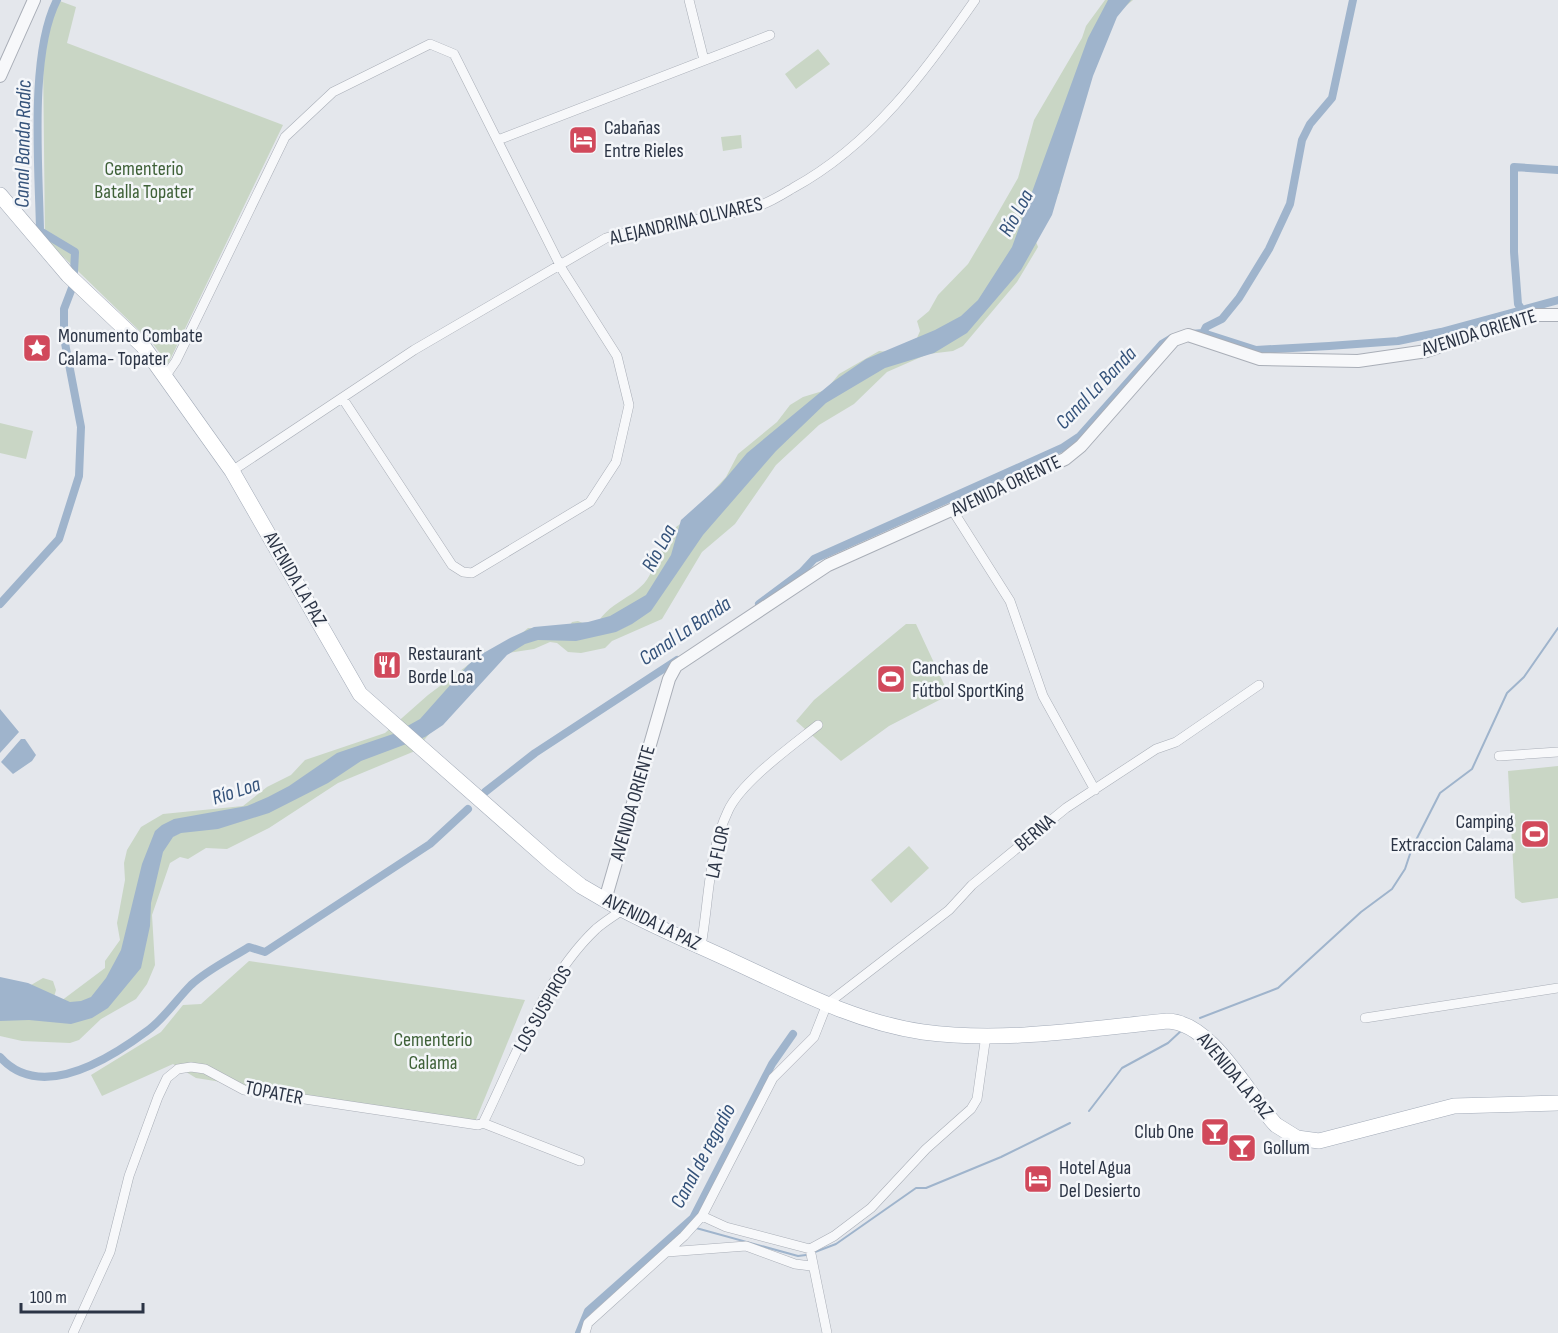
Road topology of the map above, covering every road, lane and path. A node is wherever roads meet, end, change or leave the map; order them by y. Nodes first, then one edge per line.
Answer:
1 (34, 0) edge
2 (689, 0) edge
3 (975, 0) edge
4 (770, 35) dead end
5 (704, 60) junction
6 (0, 76) edge
7 (498, 140) junction
8 (3, 197) edge
9 (559, 263) junction
10 (1558, 315) edge
11 (165, 377) junction
12 (343, 399) junction
13 (232, 471) junction
14 (953, 511) junction
15 (1259, 685) dead end
16 (818, 725) dead end
17 (1558, 752) edge
18 (1499, 756) dead end
19 (1095, 790) junction
20 (605, 900) junction
21 (622, 910) junction
22 (701, 946) junction
23 (1558, 988) edge
24 (827, 1004) junction
25 (1365, 1018) dead end
26 (986, 1035) junction
27 (1558, 1103) edge
28 (483, 1123) junction
29 (580, 1161) dead end
30 (702, 1216) junction
31 (810, 1248) junction
32 (668, 1252) junction
33 (811, 1266) junction
34 (73, 1333) edge
35 (585, 1333) edge
36 (827, 1333) edge

1 - 6 street
2 - 5 street
3 - 9 street, ALEJANDRINA OLIVARES
4 - 5 street
5 - 7 street
7 - 9 street
7 - 11 street
8 - 11 main road, AVENIDA LA PAZ
9 - 12 street, ALEJANDRINA OLIVARES
9 - 12 street
10 - 14 street, AVENIDA ORIENTE
11 - 13 main road, AVENIDA LA PAZ
12 - 13 street, ALEJANDRINA OLIVARES
13 - 20 main road, AVENIDA LA PAZ
14 - 19 street
14 - 20 street, AVENIDA ORIENTE
15 - 19 street, BERNA
16 - 22 street, LA FLOR
17 - 18 street
19 - 24 street, BERNA
20 - 21 main road, AVENIDA LA PAZ
21 - 22 main road, AVENIDA LA PAZ
21 - 28 street, LOS SUSPIROS
22 - 24 main road, AVENIDA LA PAZ
23 - 25 street
24 - 26 main road, AVENIDA LA PAZ
24 - 30 street
26 - 27 main road, AVENIDA LA PAZ
26 - 31 street
28 - 29 street, TOPATER
28 - 34 street, TOPATER
30 - 31 street
30 - 32 street
31 - 33 street
32 - 33 street
32 - 35 street
33 - 36 street

